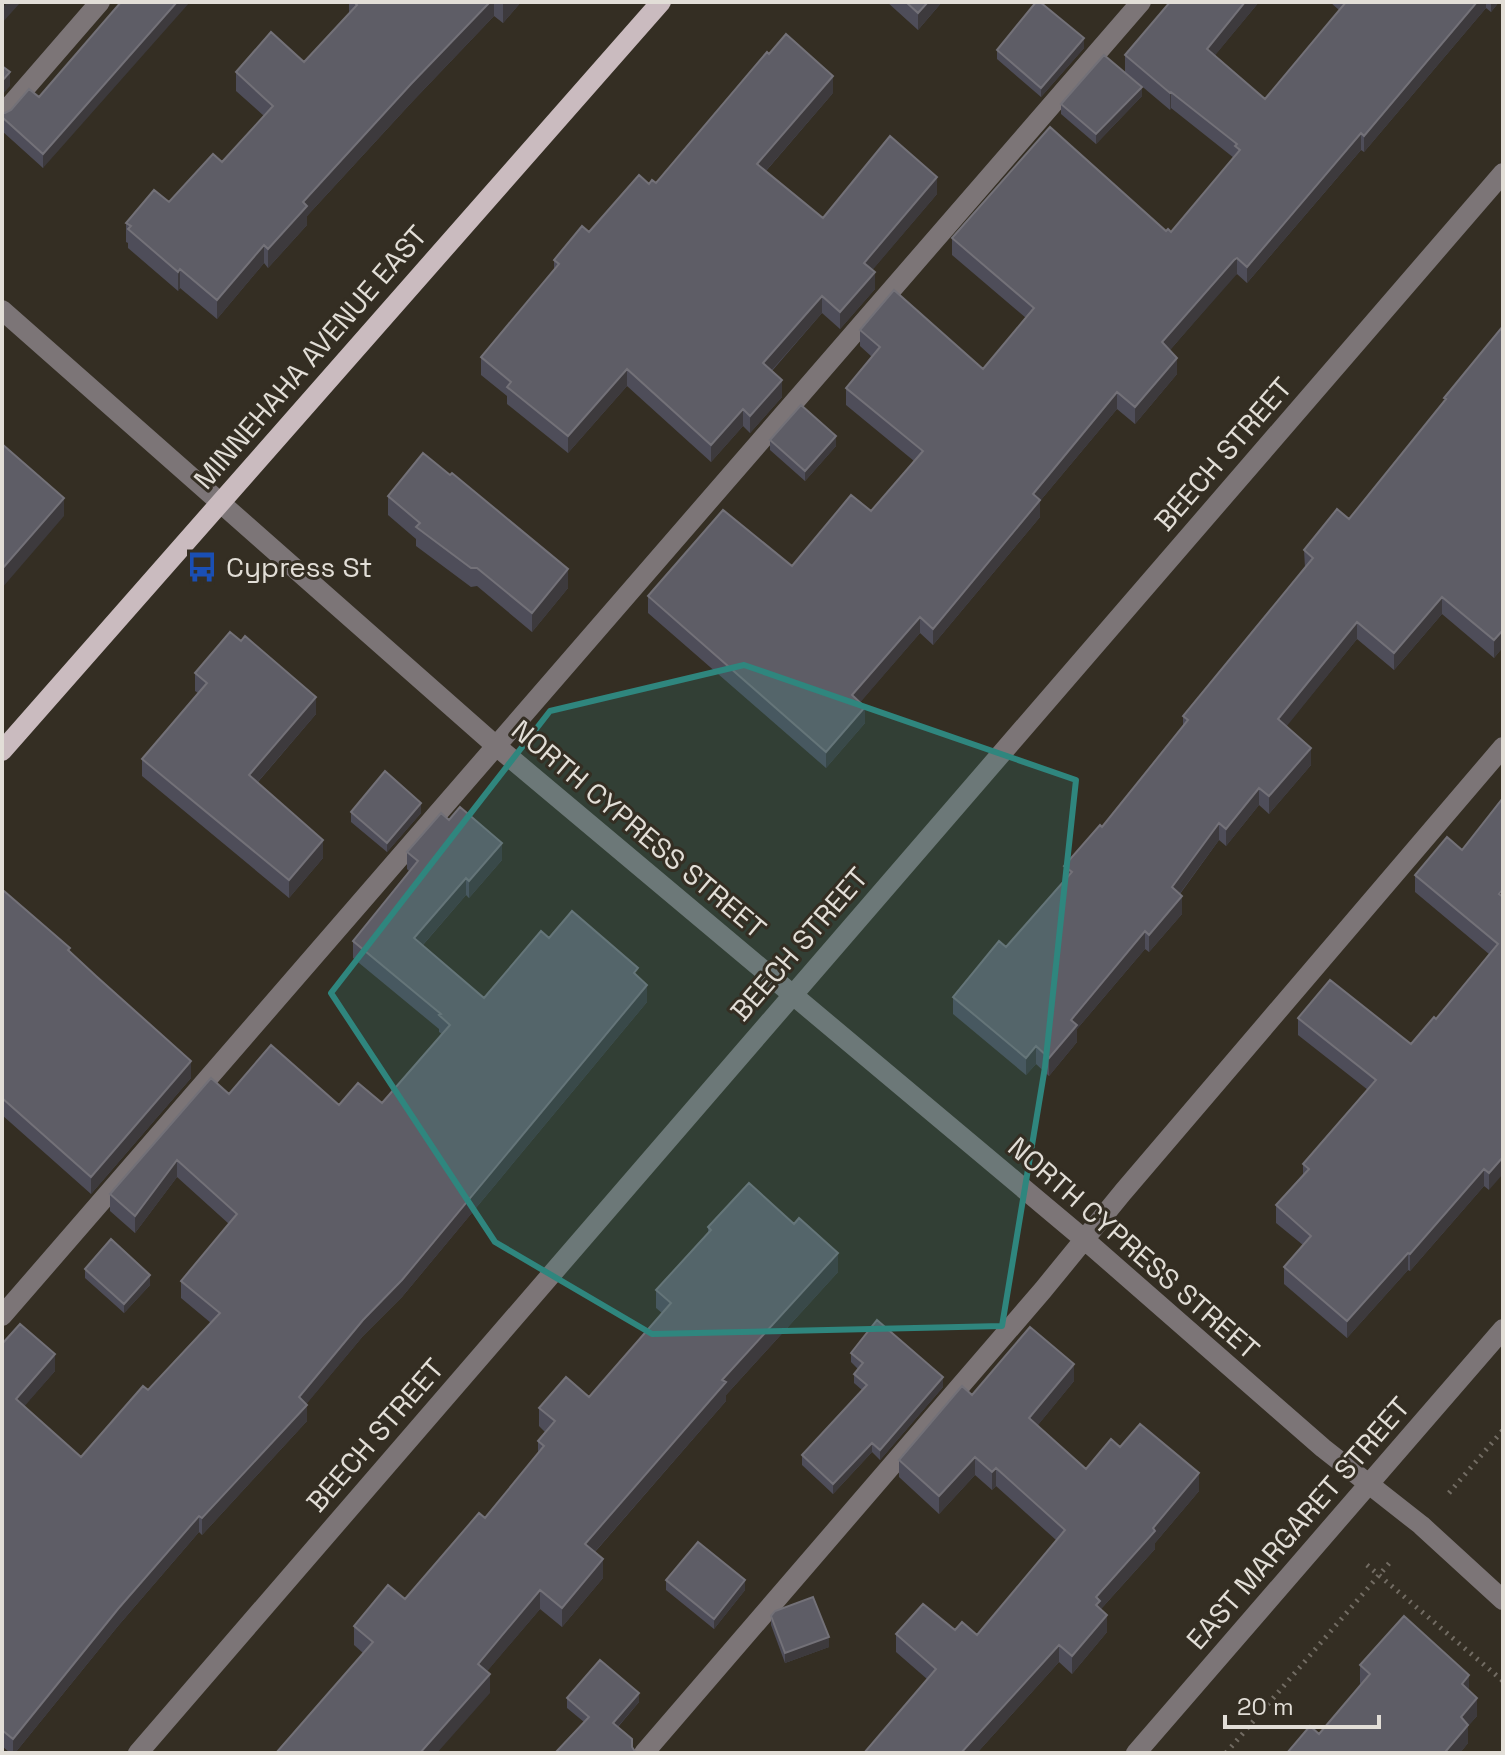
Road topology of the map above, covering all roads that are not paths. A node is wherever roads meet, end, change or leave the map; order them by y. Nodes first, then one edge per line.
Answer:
1 (100, 2) edge
2 (661, 2) edge
3 (1141, 2) edge
4 (2, 115) edge
5 (1503, 173) edge
6 (2, 310) edge
7 (219, 503) junction
8 (495, 745) junction
9 (1503, 747) edge
10 (2, 751) edge
11 (792, 994) junction
12 (1085, 1240) junction
13 (2, 1316) edge
14 (1503, 1329) edge
15 (1370, 1483) junction
16 (1503, 1600) edge
17 (138, 1753) edge
18 (644, 1753) edge
19 (1136, 1753) edge

1 - 4 street
2 - 7 main road, MINNEHAHA AVENUE EAST
3 - 8 street
5 - 11 street, BEECH STREET
6 - 7 street, NORTH CYPRESS STREET
7 - 8 street, NORTH CYPRESS STREET
7 - 10 main road, MINNEHAHA AVENUE EAST
8 - 11 street, NORTH CYPRESS STREET
8 - 13 street
9 - 12 street
11 - 12 street, NORTH CYPRESS STREET
11 - 17 street, BEECH STREET
12 - 15 street, NORTH CYPRESS STREET
12 - 18 street
14 - 15 street, EAST MARGARET STREET
15 - 16 street, NORTH CYPRESS STREET
15 - 19 street, EAST MARGARET STREET

